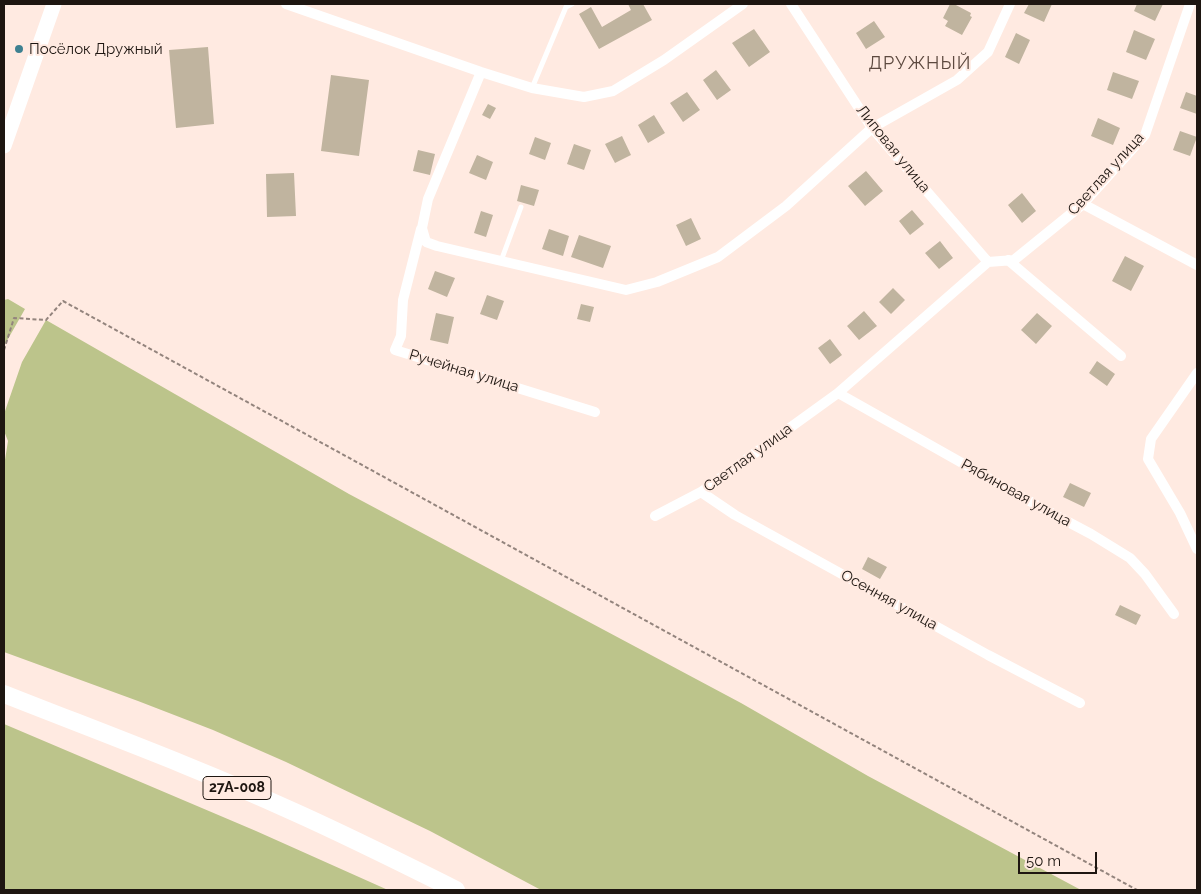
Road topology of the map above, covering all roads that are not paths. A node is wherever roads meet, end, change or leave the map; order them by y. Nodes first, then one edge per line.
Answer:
1 (54, 4) edge
2 (286, 4) edge
3 (572, 4) edge
4 (742, 4) edge
5 (791, 4) edge
6 (1010, 4) edge
7 (1190, 4) edge
8 (481, 72) junction
9 (532, 88) junction
10 (872, 128) junction
11 (4, 146) edge
12 (1083, 204) junction
13 (521, 207) dead end
14 (422, 228) junction
15 (1008, 260) junction
16 (500, 261) junction
17 (988, 262) junction
18 (1197, 265) edge
19 (1121, 356) dead end
20 (1197, 373) edge
21 (838, 393) junction
22 (595, 412) dead end
23 (701, 492) junction
24 (655, 516) dead end
25 (1197, 549) edge
26 (1174, 614) dead end
27 (4, 694) edge
28 (1080, 703) dead end
29 (456, 890) edge

1 - 11 main road
2 - 8 street
3 - 9 lane
4 - 9 street
5 - 10 street, Липовая улица
6 - 10 street
7 - 12 street, Светлая улица
8 - 9 street
8 - 14 street
10 - 16 street
10 - 17 street, Липовая улица
12 - 15 street, Светлая улица
12 - 18 street
13 - 16 lane
14 - 16 street
14 - 22 street, Ручейная улица
15 - 17 street
15 - 19 street
17 - 21 street, Светлая улица
20 - 25 street
21 - 23 street, Светлая улица
21 - 26 street, Рябиновая улица
23 - 24 street, Светлая улица
23 - 28 street, Осенняя улица
27 - 29 highway, 27А-008

